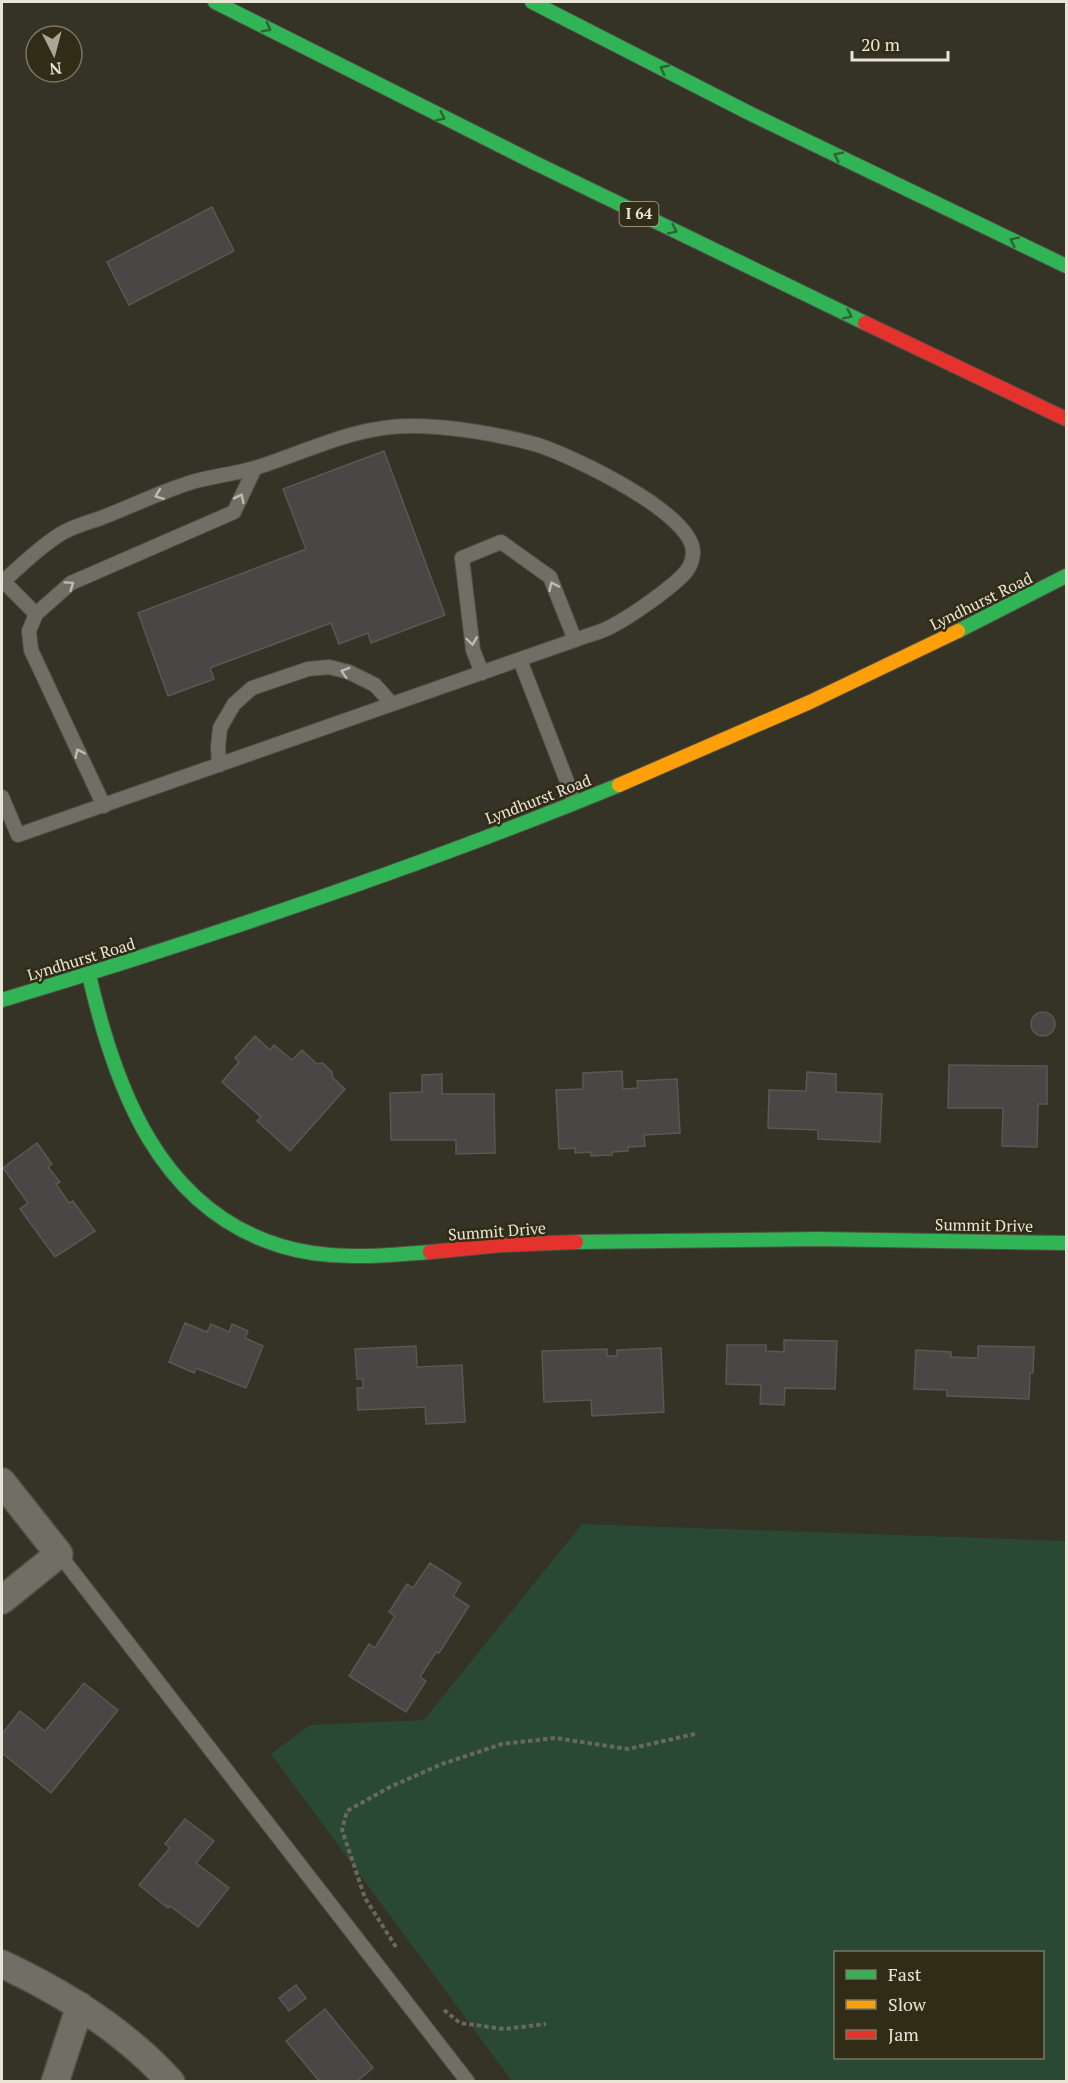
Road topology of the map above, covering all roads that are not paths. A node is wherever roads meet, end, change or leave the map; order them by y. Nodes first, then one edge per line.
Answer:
1 (215, 2) edge
2 (532, 2) edge
3 (1066, 266) edge
4 (1066, 419) edge
5 (255, 468) junction
6 (1066, 576) edge
7 (2, 581) edge
8 (36, 614) junction
9 (575, 640) junction
10 (520, 660) junction
11 (482, 673) junction
12 (392, 704) junction
13 (219, 765) junction
14 (2, 797) edge
15 (575, 802) junction
16 (104, 806) junction
17 (89, 975) junction
18 (2, 1000) edge
19 (1066, 1243) edge
20 (2, 1482) edge
21 (59, 1554) junction
22 (2, 1600) edge
23 (2, 1964) edge
24 (80, 2006) junction
25 (55, 2082) edge
26 (171, 2082) edge
27 (468, 2082) edge

1 -> 4 main road, I 64
3 -> 2 main road
5 -> 7 lane
8 -> 5 lane
5 - 9 lane
6 - 15 main road, Lyndhurst Road
7 - 8 lane
16 -> 8 lane
9 - 10 lane
9 -> 11 lane
10 - 11 lane
10 - 15 lane
11 - 12 lane
12 - 13 lane
12 -> 13 lane
13 - 16 lane
14 - 16 lane
15 - 17 main road, Lyndhurst Road
17 - 18 main road, Lyndhurst Road
17 - 19 main road, Summit Drive
20 - 21 street
21 - 22 street
21 - 27 lane
23 - 24 street
24 - 25 street
24 - 26 street

